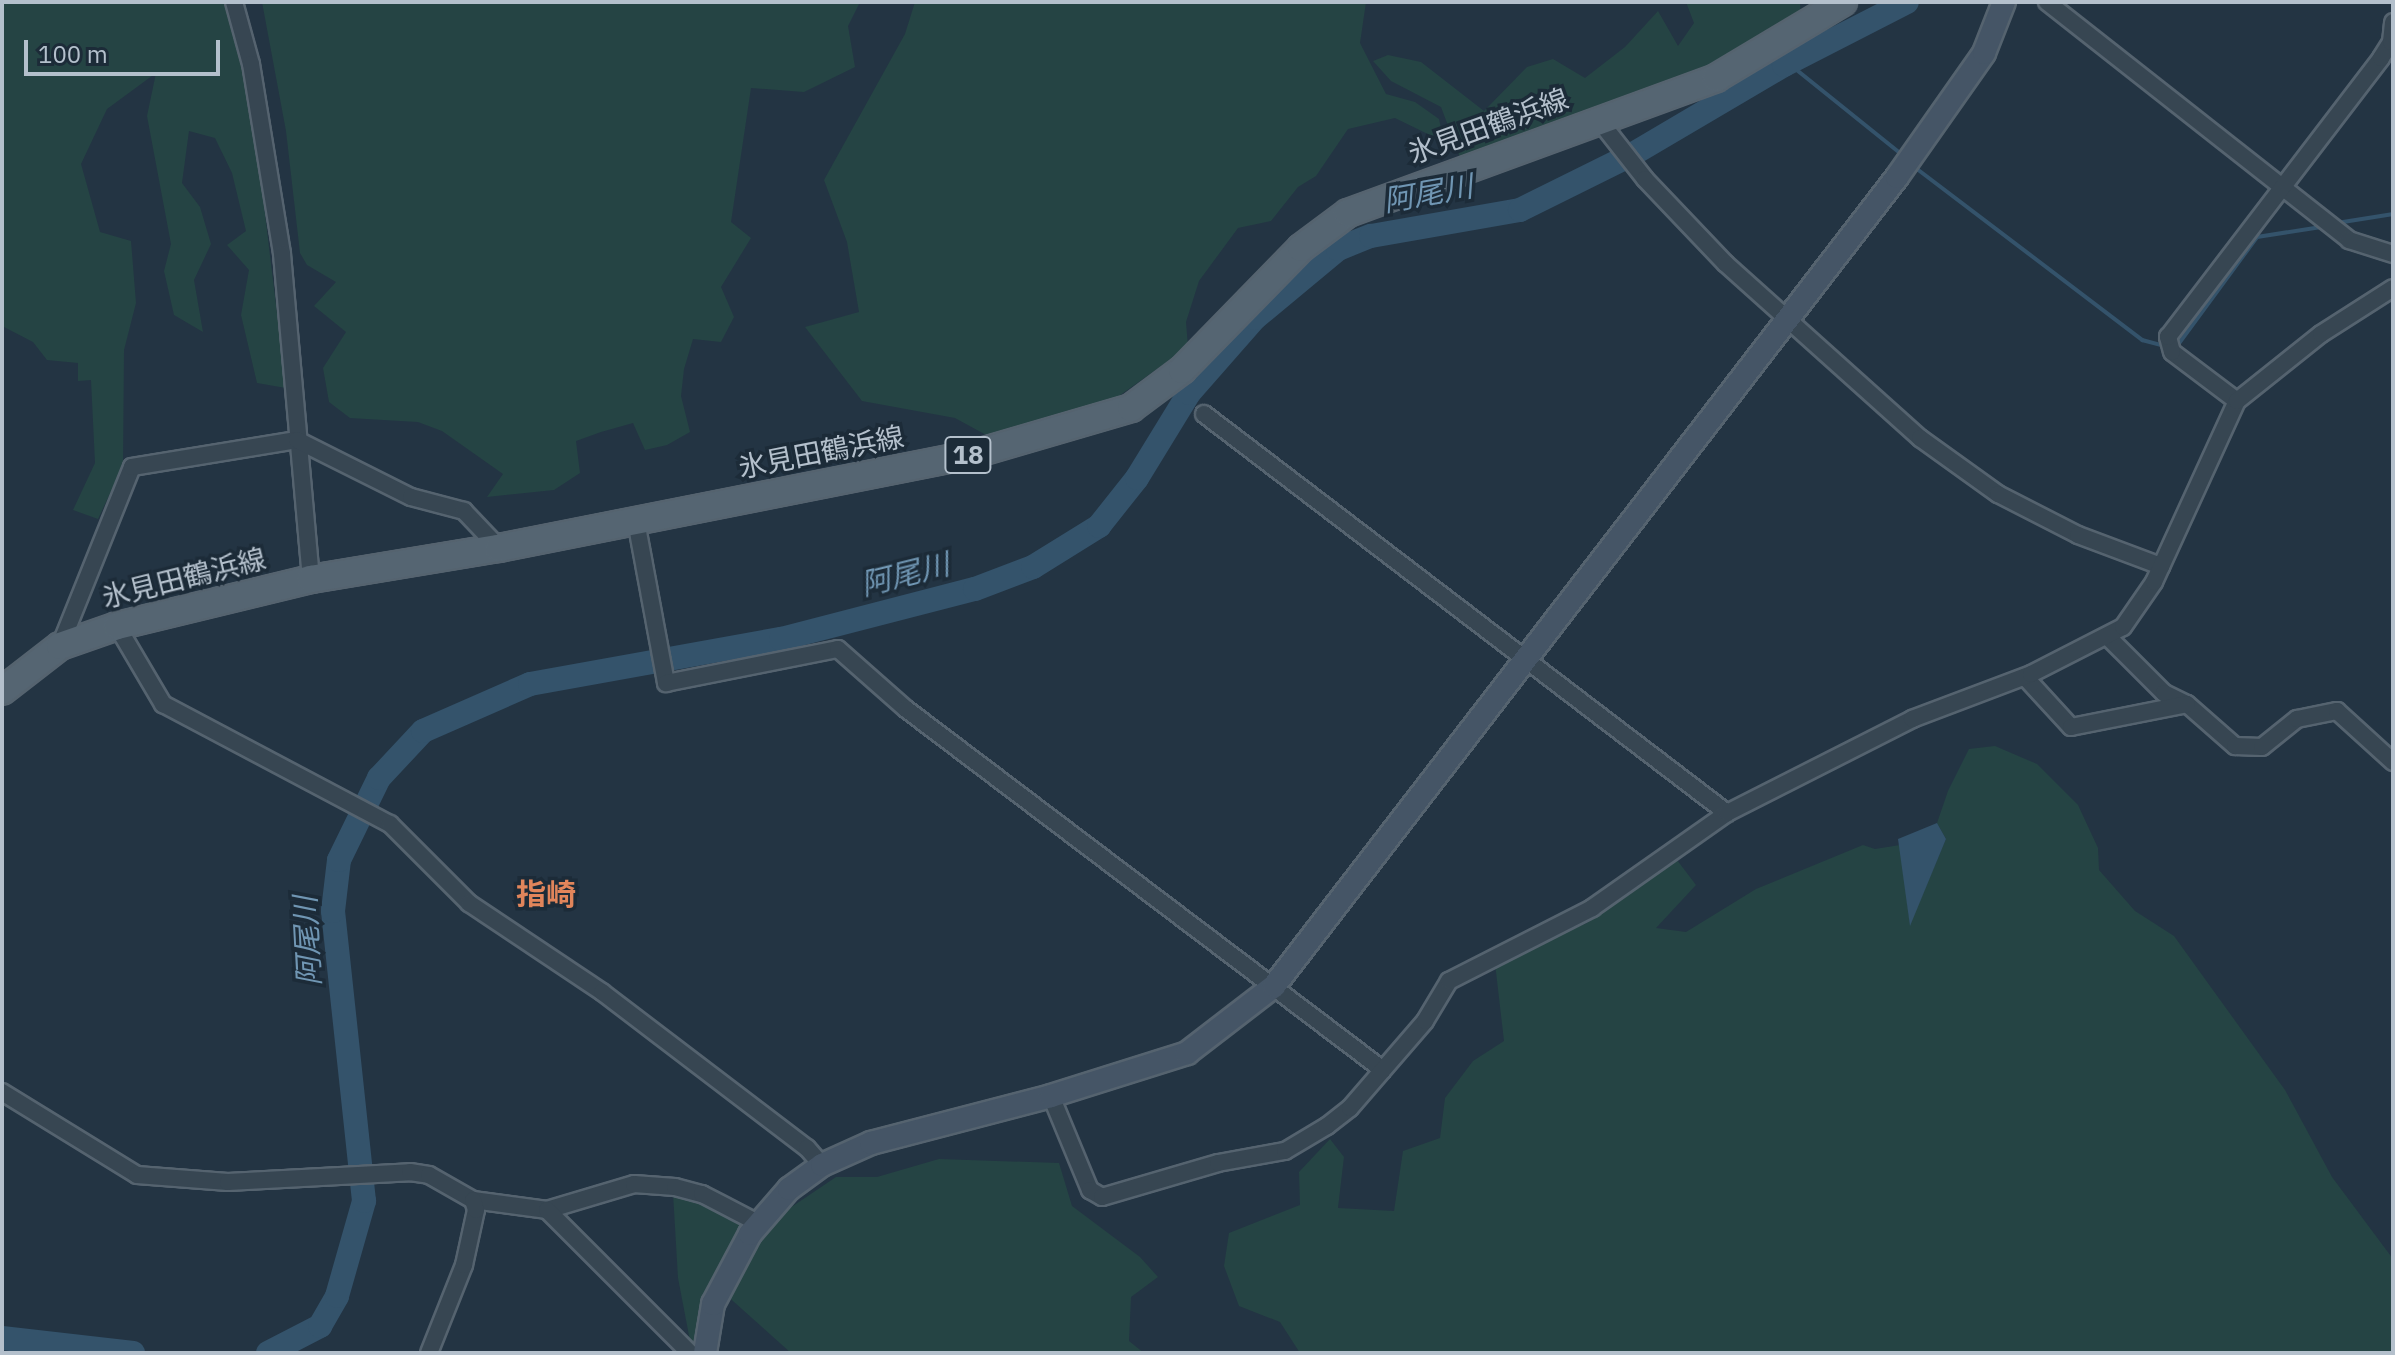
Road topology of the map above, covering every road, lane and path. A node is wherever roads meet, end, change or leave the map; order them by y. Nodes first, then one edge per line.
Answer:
1 (234, 2) edge
2 (1843, 2) edge
3 (2004, 2) edge
4 (2047, 2) edge
5 (2393, 22) edge
6 (2392, 45) edge
7 (1604, 128) junction
8 (2284, 186) junction
9 (2393, 254) edge
10 (2393, 288) edge
11 (1787, 320) junction
12 (2237, 401) junction
13 (1204, 414) dead end
14 (297, 440) junction
15 (636, 521) junction
16 (499, 548) junction
17 (2161, 566) junction
18 (311, 579) junction
19 (117, 626) junction
20 (2107, 636) junction
21 (60, 646) junction
22 (1525, 659) junction
23 (2025, 677) junction
24 (3, 689) edge
25 (2187, 704) junction
26 (2393, 762) edge
27 (1727, 813) junction
28 (1274, 986) junction
29 (1383, 1070) junction
30 (2, 1092) edge
31 (1051, 1096) junction
32 (822, 1165) junction
33 (473, 1200) junction
34 (547, 1210) junction
35 (758, 1223) junction
36 (429, 1353) edge
37 (690, 1353) edge
38 (705, 1353) edge

1 - 14 street
2 - 7 main road, 氷見田鶴浜線 / 18
3 - 11 street
4 - 8 street
5 - 6 street
6 - 8 street
7 - 11 street
7 - 15 main road, 氷見田鶴浜線 / 18
8 - 9 street
8 - 12 street
10 - 12 street
11 - 17 street
11 - 22 street
12 - 17 street
13 - 22 street
14 - 16 street
14 - 18 street
14 - 21 street
15 - 16 main road, 氷見田鶴浜線 / 18
15 - 28 street
16 - 18 main road, 氷見田鶴浜線 / 18
17 - 20 street
18 - 19 main road, 氷見田鶴浜線 / 18
19 - 21 main road, 氷見田鶴浜線 / 18
19 - 32 street
20 - 23 street
20 - 25 street
21 - 24 main road, 氷見田鶴浜線 / 18
22 - 27 street
22 - 28 street
23 - 25 street
23 - 27 street
25 - 26 street
27 - 29 street
28 - 29 street
28 - 31 street
29 - 31 street
30 - 33 street
31 - 32 street
32 - 35 street
33 - 34 street
33 - 36 street
34 - 35 street
34 - 37 street
35 - 38 street

